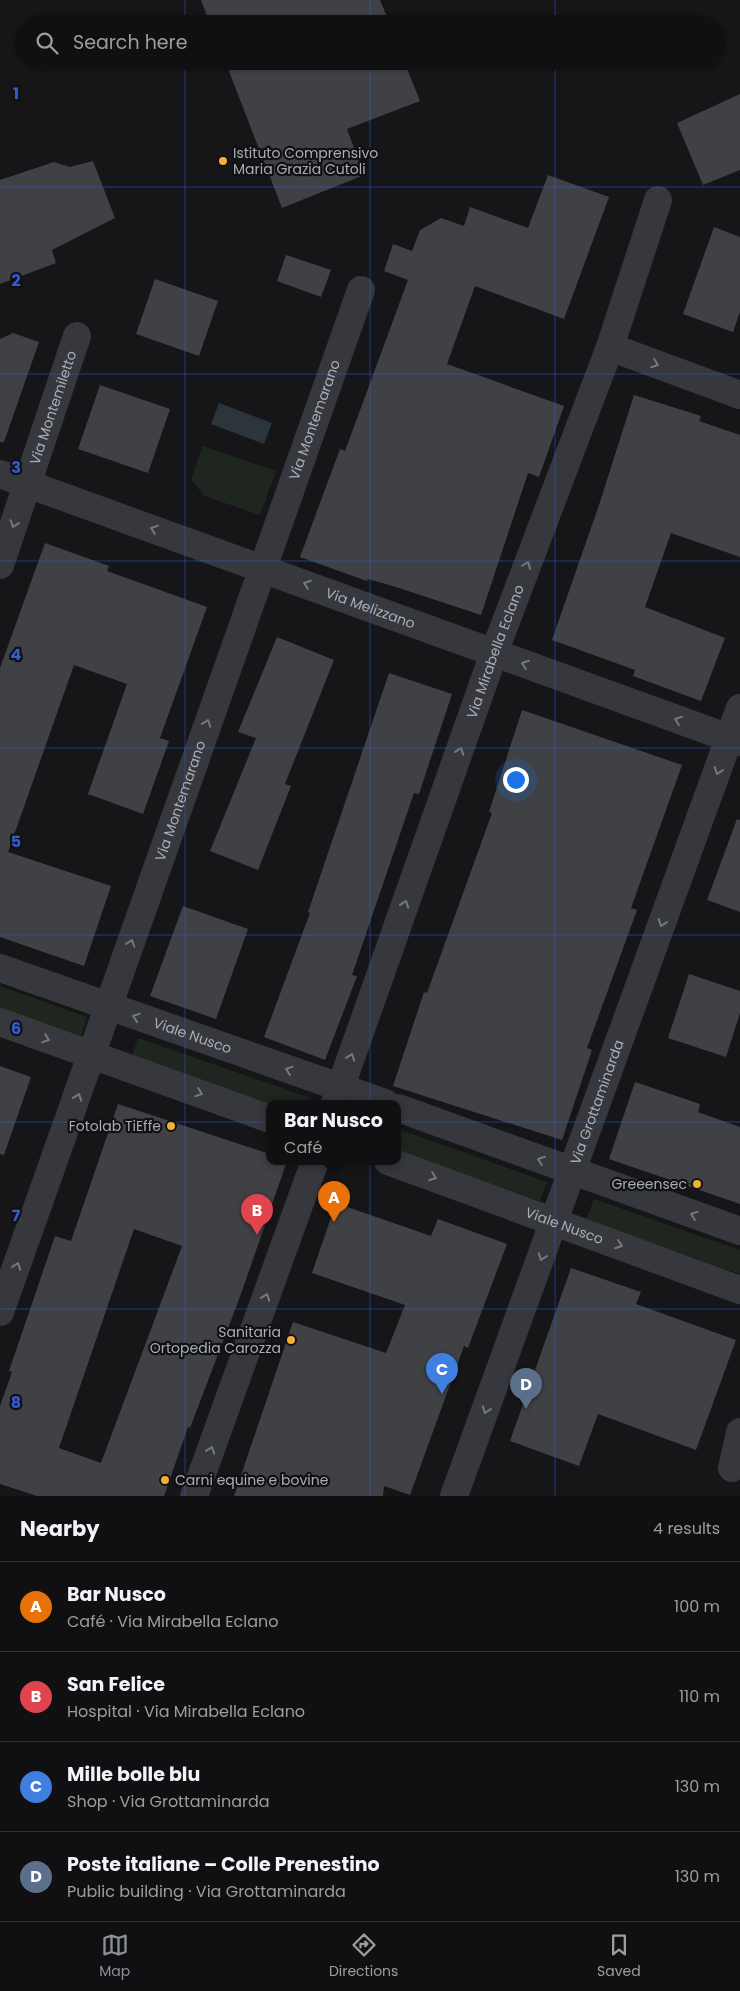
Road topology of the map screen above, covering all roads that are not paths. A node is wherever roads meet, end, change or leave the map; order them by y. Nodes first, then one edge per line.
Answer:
1 (658, 200) dead end
2 (361, 290) dead end
3 (77, 336) dead end
4 (610, 347) junction
5 (740, 395) edge
6 (0, 474) edge
7 (29, 484) junction
8 (0, 565) edge
9 (261, 568) junction
10 (494, 653) junction
11 (740, 708) edge
12 (735, 740) edge
13 (0, 968) edge
14 (109, 1007) junction
15 (0, 1022) edge
16 (92, 1056) junction
17 (338, 1095) edge
18 (367, 1100) edge
19 (401, 1109) edge
20 (266, 1118) edge
21 (314, 1165) edge
22 (399, 1165) edge
23 (572, 1172) junction
24 (555, 1222) junction
25 (740, 1231) edge
26 (740, 1290) edge
27 (0, 1312) edge
28 (740, 1432) edge
29 (732, 1468) dead end
30 (194, 1496) edge
31 (454, 1496) edge

1 - 4 street, Via Mirabella Eclano
2 - 9 street, Via Montemarano
3 - 7 street, Via Montemiletto
4 -> 5 street
10 -> 4 street, Via Mirabella Eclano
6 - 7 street, Via Melizzano
7 -> 8 street, Via Montemiletto
9 -> 7 street, Via Melizzano
10 -> 9 street, Via Melizzano
14 -> 9 street, Via Montemarano
12 -> 10 street, Via Melizzano
17 -> 10 street, Via Mirabella Eclano
11 - 12 street, Via Grottaminarda
12 -> 23 street, Via Grottaminarda
13 - 14 street, Viale Nusco
14 - 16 street, Via Montemarano
17 -> 14 street, Viale Nusco
15 -> 16 street
16 -> 20 street
27 -> 16 street, Via Montemarano
17 - 18 street, Viale Nusco
23 -> 19 street
30 -> 21 street
22 -> 24 street, Viale Nusco
23 - 24 street, Via Grottaminarda
25 -> 23 street
24 -> 26 street, Viale Nusco
24 -> 31 street, Via Grottaminarda
28 - 29 street

